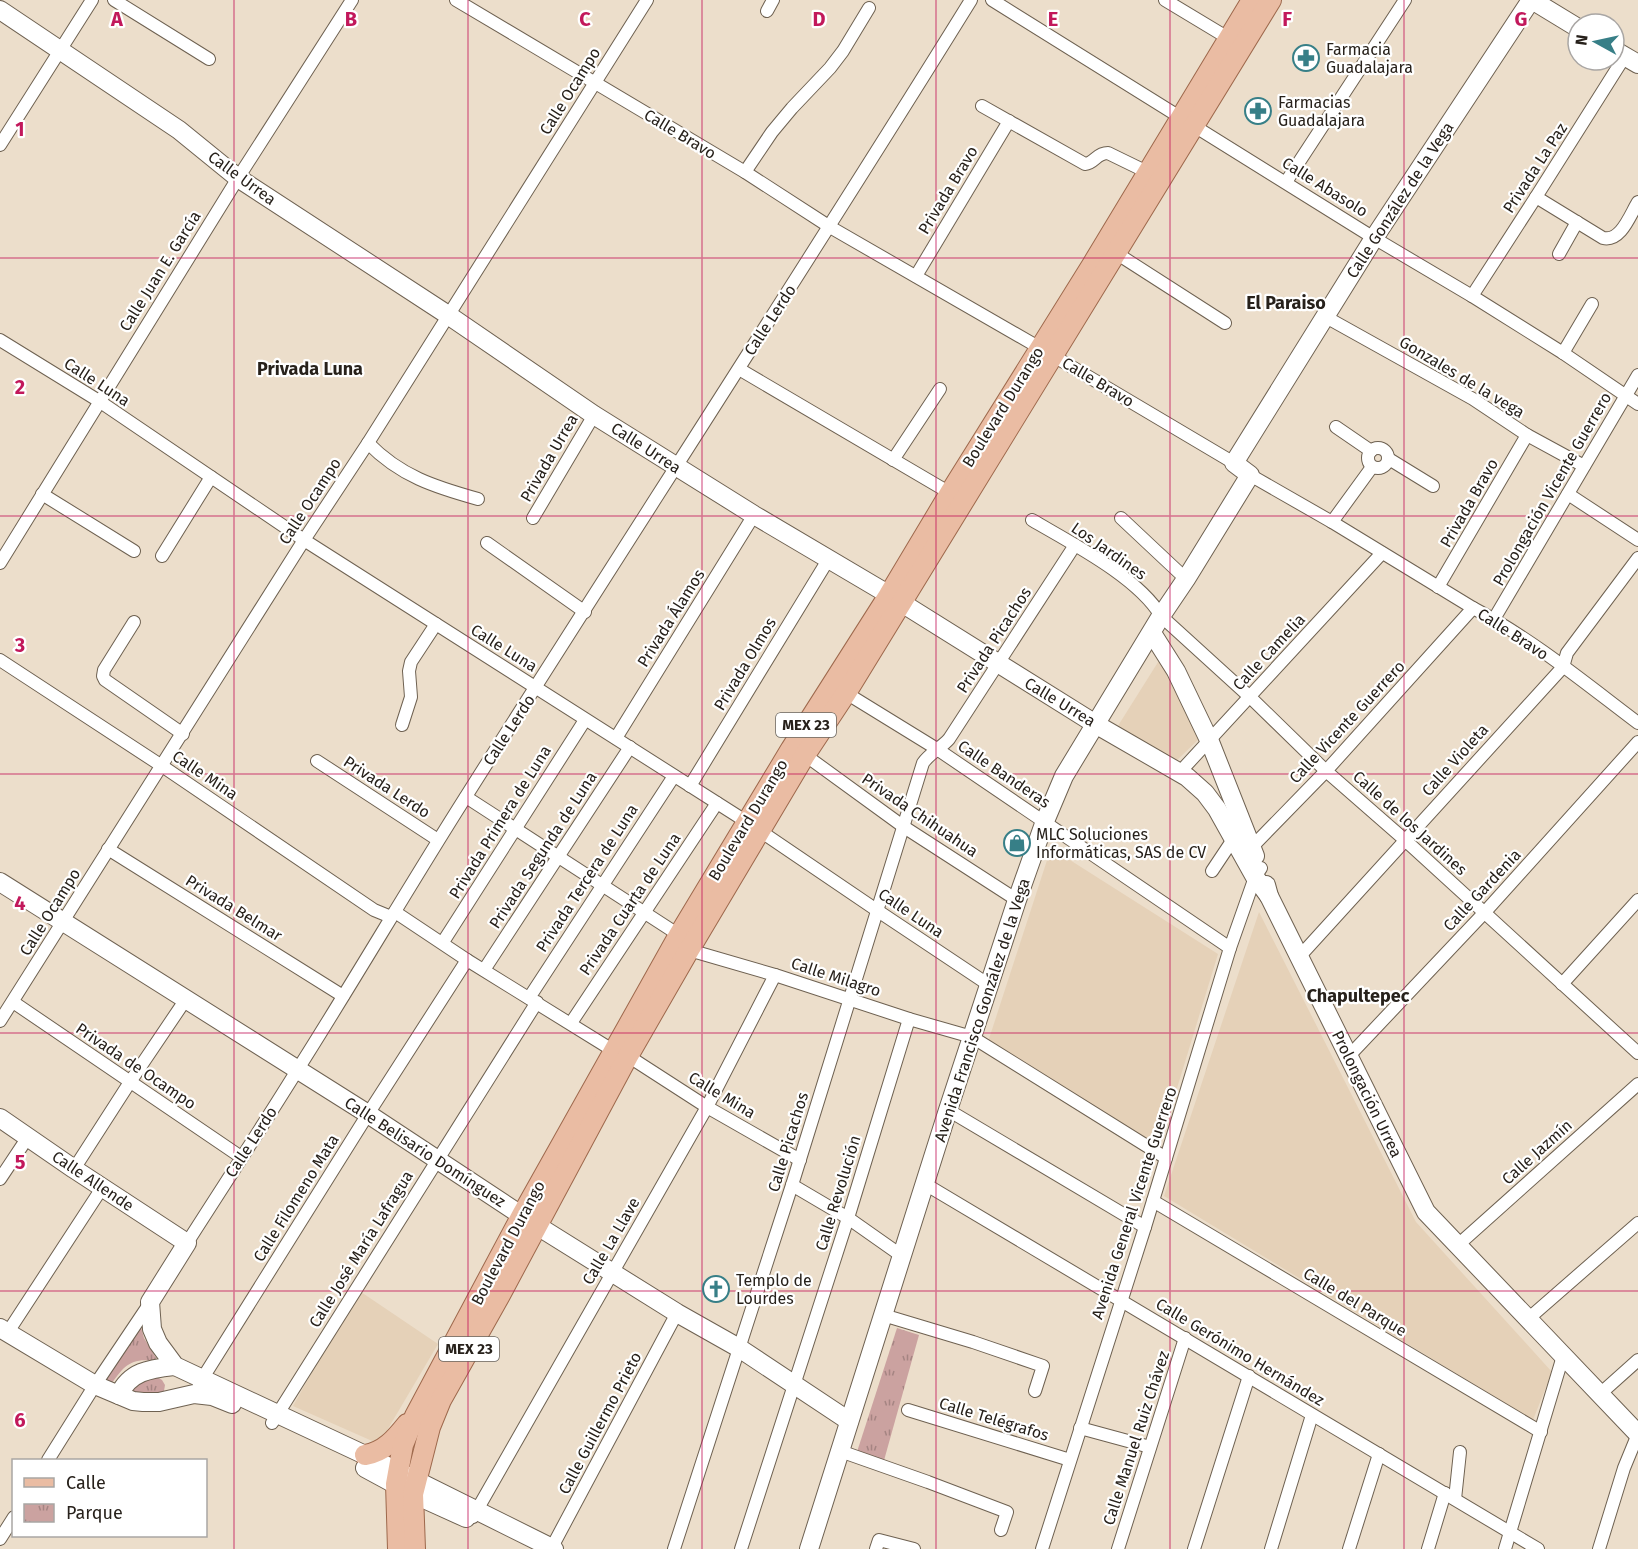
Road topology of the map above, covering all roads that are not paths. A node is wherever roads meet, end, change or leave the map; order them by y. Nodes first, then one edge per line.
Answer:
1 (92, 0) edge
2 (114, 0) edge
3 (352, 0) edge
4 (456, 0) edge
5 (647, 0) edge
6 (971, 0) edge
7 (992, 0) edge
8 (1165, 0) edge
9 (1252, 0) edge
10 (1271, 0) edge
11 (1405, 0) edge
12 (1532, 0) edge
13 (869, 8) dead end
14 (0, 10) edge
15 (1566, 21) edge
16 (1235, 43) junction
17 (59, 50) junction
18 (209, 59) dead end
19 (1616, 72) edge
20 (595, 83) junction
21 (982, 106) dead end
22 (1009, 121) junction
23 (1188, 122) junction
24 (0, 145) edge
25 (745, 172) junction
26 (1147, 172) junction
27 (238, 178) junction
28 (1286, 182) junction
29 (1536, 198) junction
30 (1638, 202) edge
31 (1577, 222) junction
32 (830, 227) junction
33 (1374, 238) junction
34 (1116, 254) junction
35 (1559, 254) dead end
36 (916, 276) junction
37 (1472, 296) junction
38 (1592, 304) dead end
39 (448, 315) junction
40 (1324, 316) junction
41 (1225, 323) dead end
42 (0, 340) edge
43 (1046, 352) junction
44 (1563, 353) junction
45 (739, 369) junction
46 (1638, 375) edge
47 (940, 389) dead end
48 (1626, 396) junction
49 (99, 401) junction
50 (1638, 404) edge
51 (594, 414) junction
52 (1336, 427) dead end
53 (1527, 435) junction
54 (368, 443) junction
55 (1371, 451) junction
56 (1389, 459) junction
57 (893, 460) junction
58 (1234, 463) junction
59 (1584, 466) junction
60 (675, 467) junction
61 (1372, 467) junction
62 (1250, 475) junction
63 (211, 477) junction
64 (1433, 486) dead end
65 (950, 493) junction
66 (42, 494) junction
67 (1568, 494) junction
68 (478, 499) dead end
69 (754, 515) junction
70 (533, 518) dead end
71 (1121, 518) dead end
72 (1032, 520) dead end
73 (1332, 522) junction
74 (304, 540) junction
75 (1638, 540) edge
76 (487, 543) dead end
77 (1075, 545) junction
78 (134, 551) dead end
79 (1382, 553) junction
80 (162, 556) dead end
81 (1638, 558) edge
82 (828, 560) junction
83 (0, 563) edge
84 (1186, 579) junction
85 (1438, 587) junction
86 (895, 599) junction
87 (1473, 608) junction
88 (585, 612) junction
89 (1161, 616) junction
90 (1494, 619) junction
91 (134, 622) dead end
92 (436, 624) junction
93 (1152, 633) junction
94 (0, 660) edge
95 (998, 664) junction
96 (1563, 667) junction
97 (536, 687) junction
98 (846, 693) junction
99 (1250, 696) junction
100 (585, 720) junction
101 (1638, 723) edge
102 (1097, 724) junction
103 (402, 725) dead end
104 (183, 734) junction
105 (616, 738) junction
106 (1210, 742) junction
107 (1638, 742) edge
108 (630, 747) junction
109 (937, 749) junction
110 (805, 755) junction
111 (317, 761) dead end
112 (162, 766) junction
113 (1326, 771) junction
114 (1180, 772) junction
115 (674, 776) junction
116 (690, 786) junction
117 (466, 797) junction
118 (717, 803) junction
119 (1045, 821) junction
120 (753, 826) junction
121 (904, 827) junction
122 (515, 830) junction
123 (1234, 838) junction
124 (438, 840) junction
125 (1405, 840) junction
126 (108, 849) junction
127 (1247, 852) junction
128 (558, 857) junction
129 (1212, 872) dead end
130 (1258, 873) junction
131 (0, 882) edge
132 (602, 885) junction
133 (1017, 900) junction
134 (1636, 906) edge
135 (878, 911) junction
136 (1485, 912) junction
137 (645, 913) junction
138 (393, 915) junction
139 (64, 922) junction
140 (443, 942) junction
141 (684, 943) junction
142 (1230, 948) junction
143 (1300, 956) junction
144 (468, 960) junction
145 (484, 970) junction
146 (775, 975) junction
147 (1562, 984) junction
148 (989, 985) junction
149 (344, 996) junction
150 (186, 999) junction
151 (850, 999) junction
152 (533, 1000) junction
153 (13, 1002) junction
154 (909, 1019) junction
155 (0, 1021) edge
156 (572, 1023) junction
157 (972, 1037) junction
158 (1638, 1053) edge
159 (621, 1054) junction
160 (1348, 1057) junction
161 (298, 1070) junction
162 (130, 1082) junction
163 (1638, 1084) edge
164 (707, 1107) junction
165 (948, 1110) junction
166 (368, 1114) junction
167 (0, 1118) edge
168 (28, 1137) junction
169 (241, 1157) junction
170 (1166, 1158) junction
171 (436, 1160) junction
172 (800, 1160) junction
173 (74, 1169) junction
174 (0, 1179) edge
175 (926, 1184) junction
176 (792, 1185) junction
177 (102, 1188) junction
178 (1153, 1201) junction
179 (848, 1218) junction
180 (529, 1220) junction
181 (1638, 1223) edge
182 (1145, 1227) junction
183 (187, 1243) junction
184 (1458, 1245) junction
185 (902, 1256) junction
186 (612, 1272) junction
187 (1121, 1300) junction
188 (150, 1302) junction
189 (677, 1313) junction
190 (883, 1316) junction
191 (1528, 1319) junction
192 (4, 1330) edge
193 (1185, 1338) junction
194 (739, 1348) junction
195 (1563, 1356) junction
196 (1638, 1360) edge
197 (175, 1366) junction
198 (1249, 1376) junction
199 (95, 1385) junction
200 (795, 1385) junction
201 (198, 1386) junction
202 (1035, 1391) dead end
203 (1600, 1394) junction
204 (119, 1395) junction
205 (908, 1410) dead end
206 (1312, 1415) junction
207 (415, 1416) junction
208 (275, 1418) junction
209 (849, 1421) junction
210 (1080, 1428) junction
211 (1541, 1432) junction
212 (1638, 1434) edge
213 (1150, 1447) junction
214 (840, 1451) junction
215 (1460, 1452) dead end
216 (1378, 1454) junction
217 (365, 1455) junction
218 (49, 1459) edge
219 (1070, 1460) junction
220 (405, 1482) junction
221 (1450, 1496) junction
222 (474, 1515) junction
223 (12, 1520) edge
224 (1001, 1530) dead end
225 (1510, 1532) junction
226 (0, 1539) edge
227 (398, 1549) edge
228 (415, 1549) edge
229 (527, 1549) edge
230 (553, 1549) edge
231 (674, 1549) edge
232 (741, 1549) edge
233 (809, 1549) edge
234 (876, 1549) edge
235 (914, 1549) edge
236 (1042, 1549) edge
237 (1118, 1549) edge
238 (1194, 1549) edge
239 (1271, 1549) edge
240 (1349, 1549) edge
241 (1428, 1549) edge
242 (1505, 1549) edge
243 (1538, 1549) edge
244 (1599, 1549) edge

1 - 17 street
2 - 18 street
3 - 27 street, Calle Juan E. García
4 - 20 street, Calle Bravo
5 - 20 street, Calle Ocampo
6 - 32 street, Calle Lerdo
7 - 23 street, Calle Abasolo
8 - 16 street
9 - 16 main road, Boulevard Durango / MEX 23
10 - 16 main road, Boulevard Durango / MEX 23
11 - 28 street
12 - 15 street
12 - 33 street, Calle González de la Vega
13 - 25 street
14 - 17 street, Calle Urrea
16 - 23 main road, Boulevard Durango / MEX 23
17 - 24 street
17 - 27 street, Calle Urrea
19 - 29 street, Privada La Paz
20 - 25 street, Calle Bravo
20 - 39 street, Calle Ocampo
21 - 22 street
22 - 26 street
22 - 36 street, Privada Bravo
23 - 26 main road, Boulevard Durango / MEX 23
23 - 28 street, Calle Abasolo
23 - 34 main road, Boulevard Durango / MEX 23
25 - 32 street, Calle Bravo
26 - 43 main road, Boulevard Durango / MEX 23
27 - 39 street, Calle Urrea
27 - 49 street, Calle Juan E. García
28 - 33 street, Calle Abasolo
29 - 31 street
29 - 37 street, Privada La Paz
30 - 31 street
31 - 35 street
32 - 36 street, Calle Bravo
32 - 45 street, Calle Lerdo
33 - 37 street, Calle Abasolo
33 - 40 street, Calle González de la Vega
34 - 41 street
34 - 43 main road, Boulevard Durango / MEX 23
36 - 43 street, Calle Bravo
37 - 44 street, Calle Abasolo
38 - 44 street
39 - 51 street, Calle Urrea
39 - 54 street, Calle Ocampo
40 - 53 street, Gonzales de la vega
40 - 58 street, Calle González de la Vega
42 - 49 street, Calle Luna
43 - 58 street, Calle Bravo
43 - 65 main road, Boulevard Durango / MEX 23
43 - 86 main road, Boulevard Durango / MEX 23
44 - 48 street, Calle Abasolo
45 - 57 street
45 - 60 street, Calle Lerdo
46 - 48 street, Prolongación Vicente Guerrero
47 - 57 street
48 - 50 street, Calle Abasolo
48 - 59 street, Prolongación Vicente Guerrero
49 - 63 street, Calle Luna
49 - 66 street, Calle Juan E. García
51 - 60 street, Calle Urrea
51 - 70 street, Privada Urrea
52 - 55 street
53 - 59 street, Gonzales de la vega
53 - 85 street, Privada Bravo
54 - 68 street
54 - 74 street, Calle Ocampo
55 - 56 street
55 - 61 street
56 - 61 street
56 - 64 street
57 - 65 street
58 - 62 street, Calle Bravo
59 - 67 street, Prolongación Vicente Guerrero
60 - 69 street, Calle Urrea
60 - 88 street, Calle Lerdo
61 - 73 street
62 - 73 street, Calle Bravo
62 - 84 street, Avenida Francisco González de la Vega
63 - 74 street, Calle Luna
63 - 80 street
65 - 86 main road, Boulevard Durango / MEX 23
66 - 78 street
66 - 83 street, Calle Juan E. García
67 - 75 street
67 - 90 street, Prolongación Vicente Guerrero
69 - 82 street, Calle Urrea
69 - 105 street, Privada Álamos
71 - 84 street
72 - 77 street, Los Jardines
73 - 79 street, Calle Bravo
74 - 92 street, Calle Luna
74 - 104 street, Calle Ocampo
76 - 88 street
77 - 89 street, Los Jardines
77 - 95 street, Privada Picachos
79 - 85 street, Calle Bravo
79 - 99 street, Calle Camelia
81 - 96 street, Calle Violeta
82 - 86 street, Calle Urrea
82 - 116 street, Privada Olmos
84 - 89 street, Avenida Francisco González de la Vega
85 - 87 street, Calle Bravo
86 - 95 street, Calle Urrea
86 - 98 main road, Boulevard Durango / MEX 23
86 - 120 main road, Boulevard Durango / MEX 23
87 - 90 street, Calle Bravo
87 - 113 street, Calle Vicente Guerrero
88 - 97 street, Calle Lerdo
89 - 93 street, Avenida Francisco González de la Vega
89 - 99 street, Calle de los Jardines
90 - 96 street, Calle Bravo
91 - 104 street
92 - 97 street, Calle Luna
92 - 103 street
93 - 102 street, Avenida Francisco González de la Vega
93 - 106 street, Prolongación Urrea
94 - 112 street, Calle Mina
95 - 102 street, Calle Urrea
95 - 109 street, Privada Picachos
96 - 101 street, Calle Bravo
96 - 125 street, Calle Violeta
97 - 100 street, Calle Luna
97 - 117 street, Calle Lerdo
98 - 109 street, Calle Banderas
98 - 110 main road, Boulevard Durango / MEX 23
99 - 106 street, Calle Camelia
99 - 113 street, Calle de los Jardines
100 - 105 street, Calle Luna
100 - 122 street, Privada Primera de Luna
102 - 114 street, Calle Urrea
102 - 119 street, Avenida Francisco González de la Vega
104 - 112 street, Calle Ocampo
105 - 108 street, Calle Luna
106 - 114 street, Calle Camelia
106 - 127 street, Prolongación Urrea
107 - 136 street, Calle Gardenia
108 - 115 street, Calle Luna
108 - 128 street, Privada Segunda de Luna
109 - 119 street, Calle Banderas
109 - 121 street, Calle Picachos
110 - 120 main road, Boulevard Durango / MEX 23
110 - 121 street, Privada Chihuahua
111 - 124 street, Privada Lerdo
112 - 126 street, Calle Ocampo
112 - 138 street, Calle Mina
113 - 125 street, Calle de los Jardines
113 - 127 street, Calle Vicente Guerrero
114 - 123 street, Calle Urrea
115 - 116 street, Calle Luna
115 - 132 street, Privada Tercera de Luna
116 - 118 street, Calle Luna
117 - 122 street, Calle Milagro
117 - 124 street, Calle Lerdo
118 - 120 street, Calle Luna
118 - 137 street, Privada Cuarta de Luna
119 - 133 street, Avenida Francisco González de la Vega
119 - 142 street, Calle Banderas
120 - 135 street, Calle Luna
120 - 141 main road, Boulevard Durango / MEX 23
121 - 133 street, Privada Chihuahua
121 - 135 street, Calle Picachos
122 - 128 street, Calle Milagro
122 - 140 street, Privada Primera de Luna
123 - 127 street, Calle Urrea
123 - 129 street
124 - 138 street, Calle Lerdo
125 - 136 street, Calle de los Jardines
125 - 143 street, Calle Violeta
126 - 139 street, Calle Ocampo
126 - 149 street, Privada Belmar
127 - 130 street, Prolongación Urrea
128 - 132 street, Calle Milagro
128 - 145 street, Privada Segunda de Luna
130 - 142 street, Avenida General Vicente Guerrero
130 - 143 street, Prolongación Urrea
131 - 139 street, Calle Belisario Domínguez
132 - 137 street, Calle Milagro
132 - 152 street, Privada Tercera de Luna
133 - 148 street, Avenida Francisco González de la Vega
134 - 147 street
135 - 148 street, Calle Luna
135 - 151 street, Calle Picachos
136 - 147 street, Calle de los Jardines
136 - 160 street, Calle Gardenia
137 - 141 street, Calle Milagro
137 - 156 street, Privada Cuarta de Luna
138 - 140 street, Calle Mina
138 - 149 street, Calle Lerdo
139 - 150 street, Calle Belisario Domínguez
139 - 153 street, Calle Ocampo
140 - 144 street, Calle Mina
141 - 146 street, Calle Milagro
141 - 159 main road, Boulevard Durango / MEX 23
142 - 170 street, Avenida General Vicente Guerrero
143 - 160 street, Prolongación Urrea
144 - 145 street, Calle Mina
144 - 166 street, Calle Filomeno Mata
145 - 152 street, Calle Mina
146 - 151 street, Calle Milagro
146 - 164 street, Calle La Llave
147 - 158 street, Calle de los Jardines
148 - 157 street, Avenida Francisco González de la Vega
149 - 161 street, Calle Lerdo
150 - 161 street, Calle Belisario Domínguez
150 - 162 street
151 - 154 street, Calle Milagro
151 - 172 street, Calle Picachos
152 - 156 street, Calle Mina
152 - 171 street, Calle José María Lafragua
153 - 155 street, Calle Ocampo
153 - 162 street, Privada de Ocampo
154 - 157 street, Calle Milagro
154 - 179 street, Calle Revolución
156 - 159 street, Calle Mina
157 - 165 street, Avenida Francisco González de la Vega
157 - 170 street, Calle Milagro
159 - 164 street, Calle Mina
159 - 180 main road, Boulevard Durango / MEX 23
160 - 184 street, Prolongación Urrea
161 - 166 street, Calle Belisario Domínguez
161 - 169 street, Calle Lerdo
162 - 169 street, Privada de Ocampo
162 - 173 street
163 - 184 street, Calle Jazmín
164 - 172 street, Calle Mina
164 - 186 street, Calle La Llave
165 - 175 street, Avenida Francisco González de la Vega
165 - 182 street
166 - 171 street, Calle Belisario Domínguez
166 - 201 street, Calle Filomeno Mata
167 - 168 street, Calle Allende
168 - 173 street, Calle Allende
168 - 174 street
169 - 183 street, Calle Lerdo
170 - 178 street, Avenida General Vicente Guerrero
171 - 180 street, Calle Belisario Domínguez
171 - 208 street, Calle José María Lafragua
172 - 176 street, Calle Picachos
173 - 177 street, Calle Allende
175 - 185 street, Avenida Francisco González de la Vega
175 - 187 street, Calle Gerónimo Hernández
176 - 179 street
176 - 194 street, Calle Picachos
177 - 183 street, Calle Allende
177 - 192 street
178 - 182 street, Avenida General Vicente Guerrero
178 - 211 street, Calle del Parque
179 - 185 street
179 - 200 street, Calle Revolución
180 - 186 street, Calle Belisario Domínguez
180 - 207 main road, Boulevard Durango / MEX 23
180 - 220 main road, Boulevard Durango / MEX 23
181 - 191 street
182 - 187 street, Avenida General Vicente Guerrero
183 - 188 street, Calle Lerdo
184 - 191 street, Prolongación Urrea
185 - 190 street, Avenida Francisco González de la Vega
186 - 189 street, Calle Belisario Domínguez
186 - 222 street, Calle La Llave
187 - 193 street, Calle Gerónimo Hernández
187 - 210 street, Avenida General Vicente Guerrero
188 - 197 street
188 - 199 street, Calle Lerdo
189 - 194 street, Calle Belisario Domínguez
189 - 230 street, Calle Guillermo Prieto
190 - 202 street
190 - 209 street, Avenida Francisco González de la Vega
191 - 195 street, Prolongación Urrea
192 - 199 street
193 - 198 street, Calle Gerónimo Hernández
193 - 213 street, Calle Manuel Ruiz Chávez
194 - 200 street, Calle Belisario Domínguez
194 - 231 street, Calle Picachos
195 - 203 street, Prolongación Urrea
195 - 211 street
196 - 203 street
197 - 201 street
197 - 204 street
198 - 206 street, Calle Gerónimo Hernández
198 - 238 street
199 - 204 street
199 - 218 street, Calle Lerdo
200 - 209 street, Calle Belisario Domínguez
200 - 232 street, Calle Revolución
201 - 204 street
201 - 208 street
203 - 212 street, Prolongación Urrea
205 - 219 street, Calle Telégrafos
206 - 216 street, Calle Gerónimo Hernández
206 - 239 street
207 - 217 main road
207 - 220 main road, Boulevard Durango / MEX 23
208 - 217 street
208 - 220 street
209 - 214 street, Avenida Francisco González de la Vega
210 - 213 street
210 - 219 street, Avenida General Vicente Guerrero
211 - 225 street
212 - 244 street
213 - 237 street, Calle Manuel Ruiz Chávez
214 - 224 street
214 - 233 street, Avenida Francisco González de la Vega
215 - 221 street
216 - 221 street, Calle Gerónimo Hernández
216 - 240 street
217 - 220 street
219 - 236 street, Avenida General Vicente Guerrero
220 - 222 street
220 - 227 main road, Boulevard Durango / MEX 23
220 - 228 main road, Boulevard Durango / MEX 23
221 - 225 street, Calle Gerónimo Hernández
221 - 241 street
222 - 229 street
222 - 230 street
223 - 226 street
225 - 242 street
225 - 243 street, Calle Gerónimo Hernández
234 - 235 street

